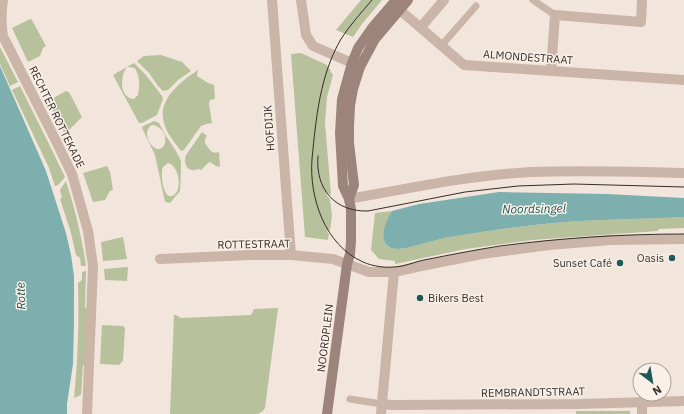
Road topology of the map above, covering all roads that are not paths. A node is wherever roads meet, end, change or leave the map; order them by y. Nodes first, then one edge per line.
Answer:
1 (3, 0) edge
2 (272, 0) edge
3 (301, 0) edge
4 (408, 0) edge
5 (444, 0) edge
6 (533, 0) edge
7 (642, 0) edge
8 (540, 2) edge
9 (396, 4) edge
10 (476, 6) dead end
11 (555, 15) junction
12 (421, 28) junction
13 (441, 46) junction
14 (356, 65) junction
15 (552, 71) junction
16 (684, 80) edge
17 (684, 173) edge
18 (350, 199) junction
19 (684, 239) edge
20 (291, 255) junction
21 (160, 259) dead end
22 (347, 264) junction
23 (394, 272) junction
24 (350, 399) dead end
25 (672, 401) edge
26 (684, 401) edge
27 (642, 402) joint
28 (382, 409) edge
29 (87, 414) edge
30 (327, 414) edge
31 (642, 414) edge

1 - 29 street, RECHTER ROTTEKADE
2 - 20 street, HOFDIJK
3 - 14 street
4 - 9 street
5 - 12 street
6 - 8 lane
7 - 11 street
8 - 11 lane
9 - 12 street, ALMONDESTRAAT
9 - 14 street
10 - 13 lane
11 - 15 street
12 - 13 street, ALMONDESTRAAT
13 - 15 street, ALMONDESTRAAT
14 - 18 street
15 - 16 street, ALMONDESTRAAT
17 - 18 street
18 - 22 street, NOORDPLEIN
19 - 23 street
20 - 21 street, ROTTESTRAAT
20 - 22 street, ROTTESTRAAT
22 - 23 street
22 - 30 street, NOORDPLEIN
23 - 28 street
24 - 28 lane
25 - 26 street, REMBRANDTSTRAAT
27 - 28 street, REMBRANDTSTRAAT
27 - 31 street

